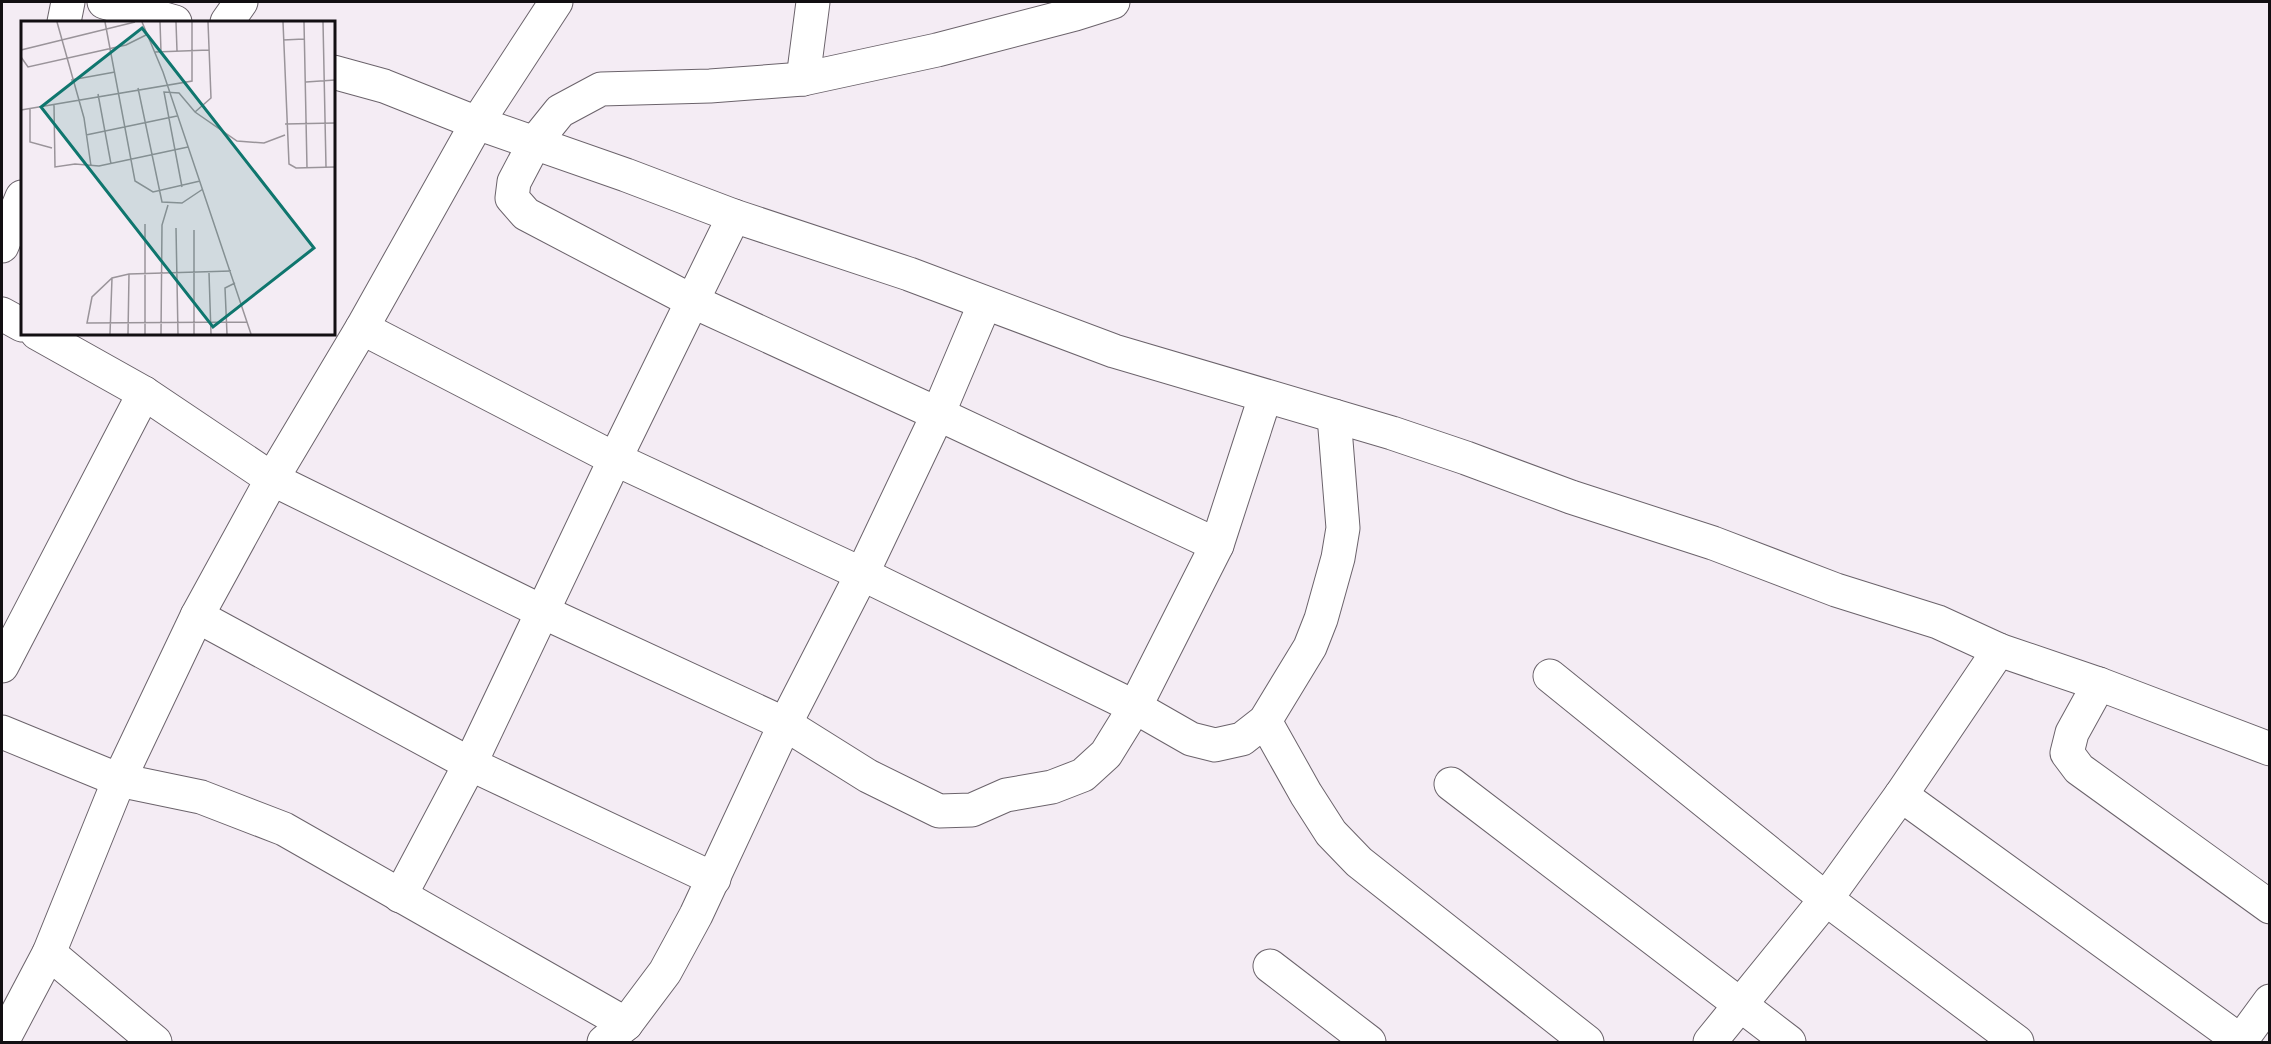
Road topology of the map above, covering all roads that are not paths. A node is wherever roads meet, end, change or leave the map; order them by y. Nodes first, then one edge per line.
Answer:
1 (68, 2) edge
2 (104, 2) edge
3 (241, 2) edge
4 (556, 2) edge
5 (813, 2) edge
6 (1113, 2) edge
7 (64, 21) edge
8 (171, 21) edge
9 (228, 21) edge
10 (334, 72) edge
11 (802, 79) junction
12 (477, 123) junction
13 (535, 142) junction
14 (21, 199) edge
15 (734, 216) junction
16 (2, 246) edge
17 (692, 301) junction
18 (985, 303) junction
19 (2, 314) edge
20 (21, 324) edge
21 (362, 328) junction
22 (39, 334) edge
23 (144, 393) junction
24 (1266, 397) junction
25 (938, 414) junction
26 (1334, 416) junction
27 (615, 459) junction
28 (272, 479) junction
29 (1217, 545) junction
30 (862, 574) junction
31 (543, 612) junction
32 (197, 616) junction
33 (1999, 650) junction
34 (2, 666) edge
35 (1550, 676) dead end
36 (2099, 684) junction
37 (1135, 707) junction
38 (1265, 721) junction
39 (785, 724) junction
40 (2, 732) edge
41 (2270, 749) edge
42 (470, 764) junction
43 (119, 780) junction
44 (1451, 784) dead end
45 (1901, 795) junction
46 (714, 879) junction
47 (400, 896) junction
48 (1826, 899) junction
49 (2270, 907) edge
50 (49, 952) junction
51 (1270, 966) dead end
52 (2270, 1001) edge
53 (1740, 1005) junction
54 (615, 1033) edge
55 (2, 1042) edge
56 (156, 1042) edge
57 (1369, 1042) edge
58 (1587, 1042) edge
59 (1710, 1042) edge
60 (1789, 1042) edge
61 (2018, 1042) edge
62 (2241, 1042) edge

1 - 7 street
2 - 8 street
3 - 9 street
4 - 12 street
5 - 11 street
6 - 11 street
10 - 12 street
11 - 13 street
12 - 13 street
12 - 21 street
13 - 15 street
13 - 17 street
14 - 16 street
15 - 17 street
15 - 18 street
17 - 25 street
17 - 27 street
18 - 24 street
18 - 25 street
19 - 20 street
21 - 27 street
21 - 28 street
22 - 23 street
23 - 28 street
23 - 34 street
24 - 26 street
24 - 29 street
25 - 29 street
25 - 30 street
26 - 33 street
26 - 38 street
27 - 30 street
27 - 31 street
28 - 31 street
28 - 32 street
29 - 37 street
30 - 37 street
30 - 39 street
31 - 39 street
31 - 42 street
32 - 42 street
32 - 43 street
33 - 36 street
33 - 45 street
35 - 48 street
36 - 41 street
36 - 49 street
37 - 38 street
37 - 39 street
38 - 58 street
39 - 46 street
40 - 43 street
42 - 46 street
42 - 47 street
43 - 47 street
43 - 50 street
44 - 53 street
45 - 48 street
45 - 62 street
46 - 54 street
47 - 54 street
48 - 53 street
48 - 61 street
50 - 55 street
50 - 56 street
51 - 57 street
52 - 62 street
53 - 59 street
53 - 60 street

